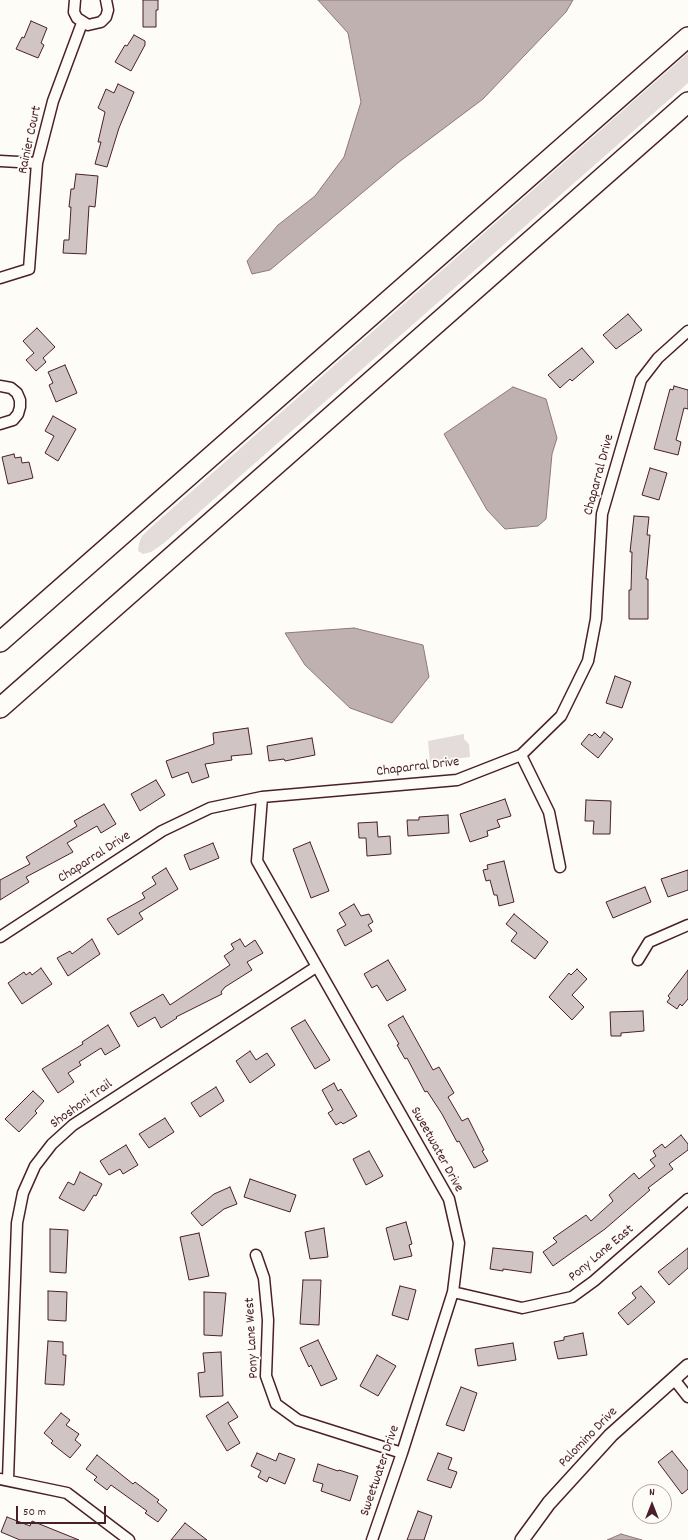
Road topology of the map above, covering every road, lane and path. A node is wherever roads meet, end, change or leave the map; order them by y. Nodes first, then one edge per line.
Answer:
1 (75, 0) edge
2 (106, 0) edge
3 (82, 23) junction
4 (688, 37) edge
5 (688, 102) edge
6 (0, 160) edge
7 (37, 163) junction
8 (0, 278) edge
9 (688, 331) edge
10 (0, 386) edge
11 (0, 424) edge
12 (0, 642) edge
13 (0, 708) edge
14 (521, 755) junction
15 (262, 797) junction
16 (560, 867) dead end
17 (688, 925) edge
18 (0, 937) edge
19 (638, 960) dead end
20 (316, 967) junction
21 (688, 1199) edge
22 (256, 1255) dead end
23 (452, 1292) junction
24 (688, 1366) edge
25 (673, 1378) junction
26 (688, 1397) edge
27 (402, 1453) junction
28 (4, 1479) edge
29 (129, 1540) edge
30 (372, 1540) edge
31 (522, 1540) edge

1 - 3 street
2 - 3 street
3 - 7 street, Rainier Court
4 - 12 highway
5 - 13 highway
6 - 7 street
7 - 8 street, Rainier Court
9 - 14 street, Chaparral Drive
10 - 11 street
14 - 15 street, Chaparral Drive
14 - 16 street
15 - 18 street, Chaparral Drive
15 - 20 street, Sweetwater Drive
17 - 19 street
20 - 23 street, Sweetwater Drive
20 - 28 street, Shoshoni Trail
21 - 23 street, Pony Lane East
22 - 27 street, Pony Lane West
23 - 27 street, Sweetwater Drive
24 - 25 street, Palomino Drive
25 - 26 street
25 - 31 street, Palomino Drive
27 - 30 street, Sweetwater Drive
28 - 29 street

